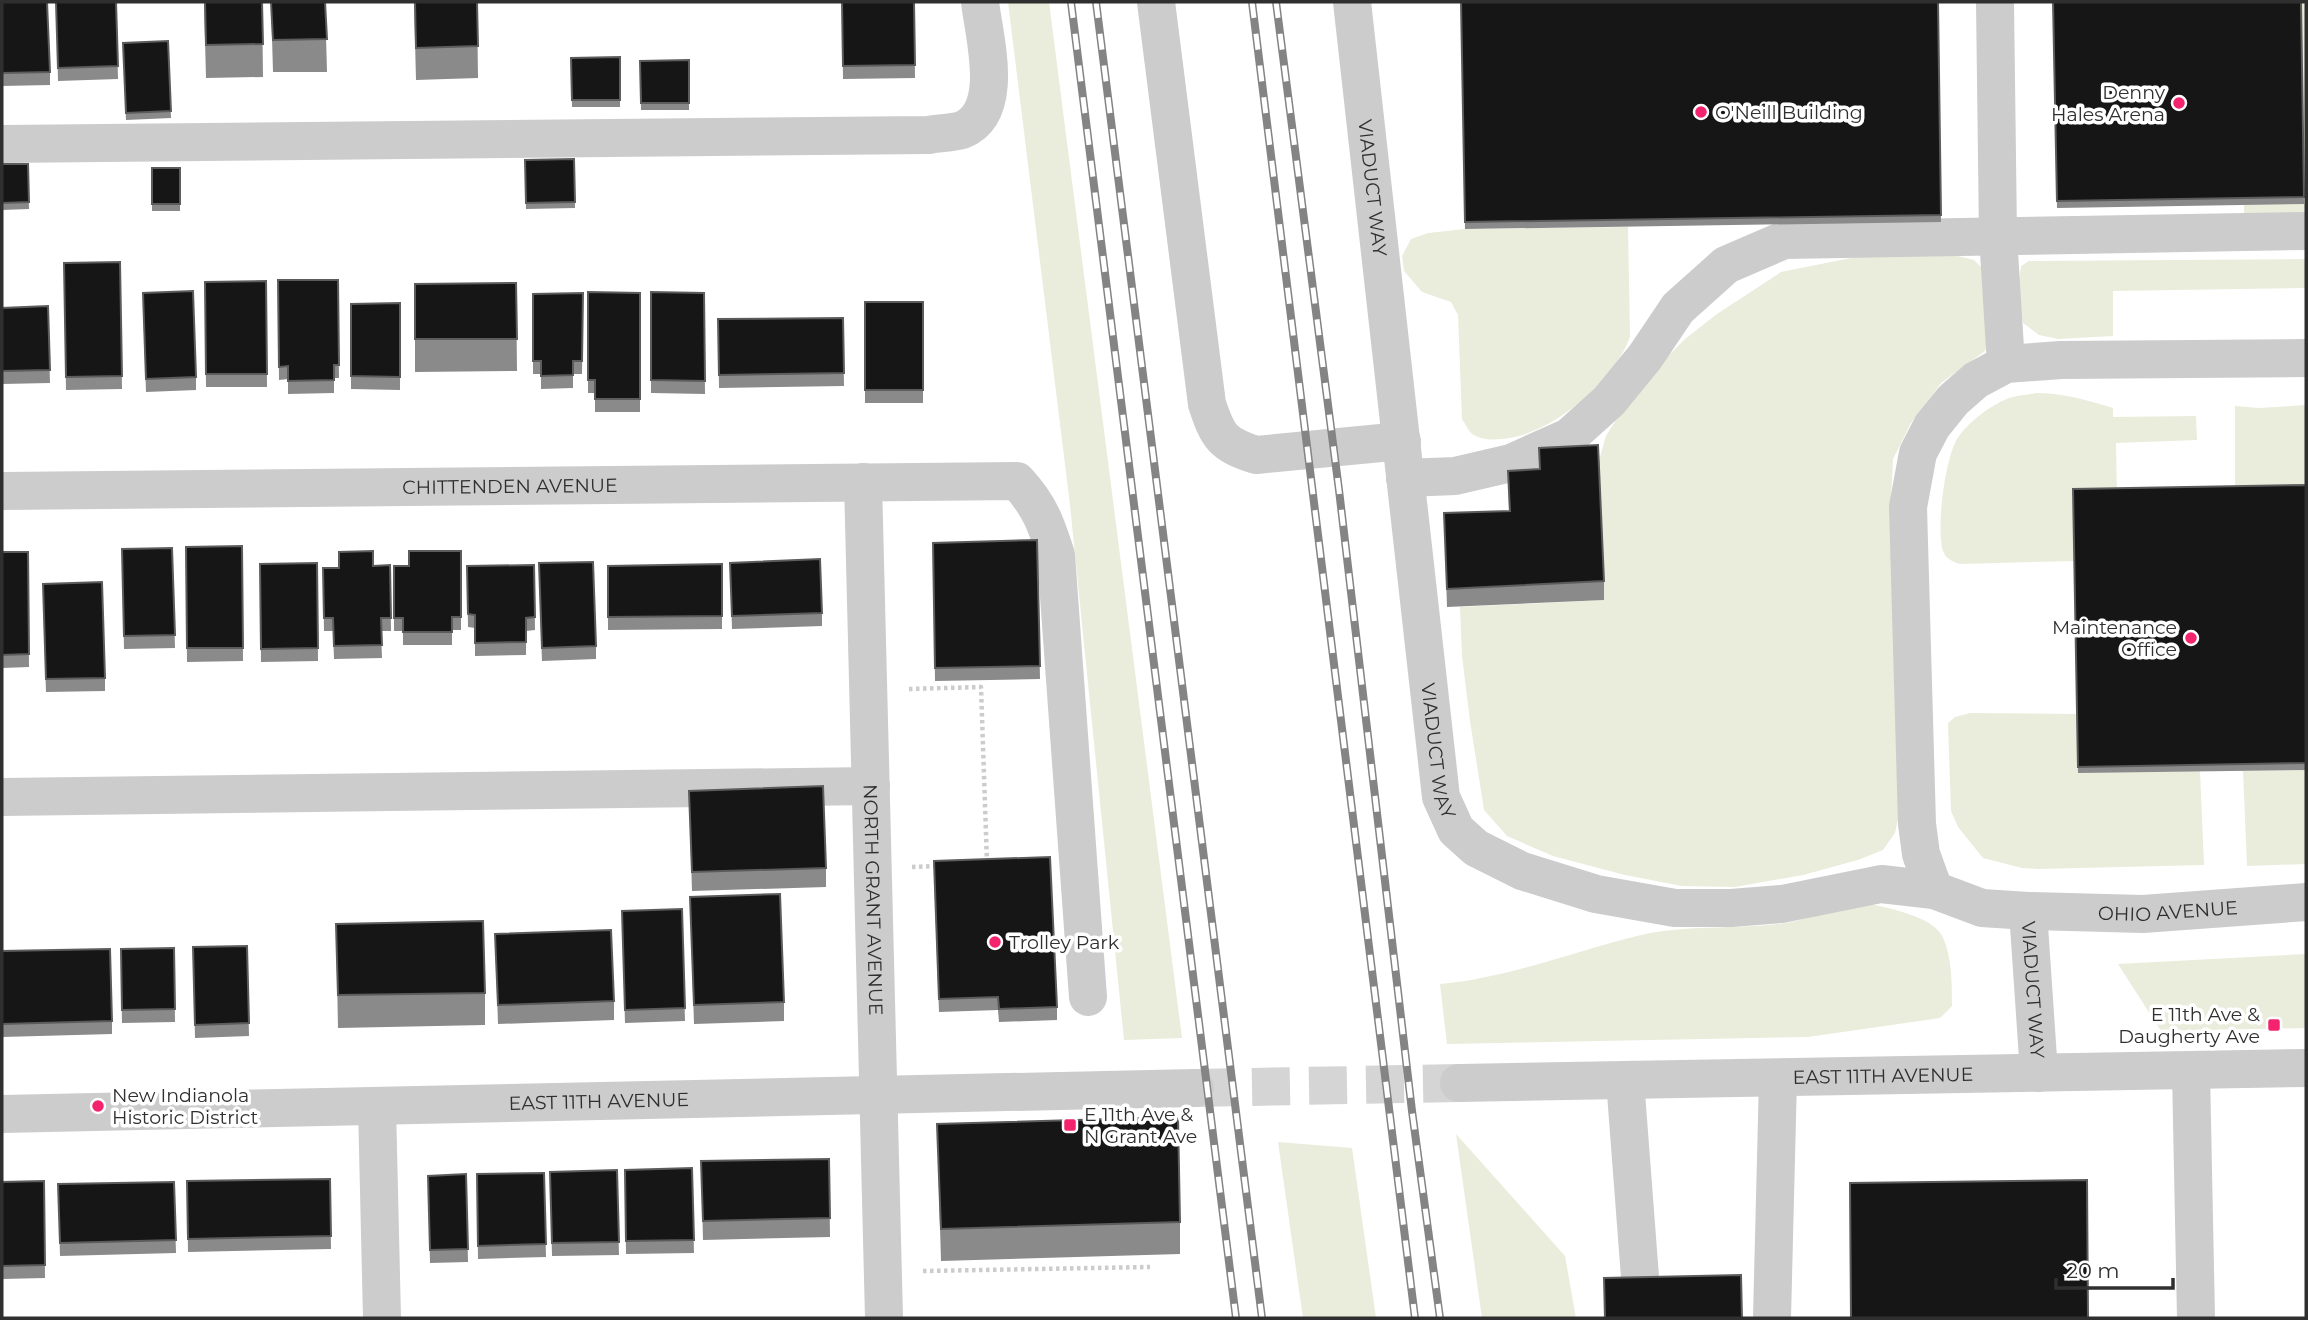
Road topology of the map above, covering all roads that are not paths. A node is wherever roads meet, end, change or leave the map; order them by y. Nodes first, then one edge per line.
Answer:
1 (979, 2) edge
2 (1156, 2) edge
3 (1352, 2) edge
4 (1995, 2) edge
5 (2, 144) edge
6 (2306, 231) edge
7 (1998, 236) junction
8 (2306, 358) edge
9 (2006, 364) junction
10 (1404, 460) junction
11 (863, 482) junction
12 (2, 491) edge
13 (871, 786) junction
14 (2, 797) edge
15 (1934, 890) junction
16 (2306, 902) edge
17 (2028, 911) junction
18 (1088, 997) dead end
19 (2306, 1068) edge
20 (2191, 1071) junction
21 (2039, 1073) junction
22 (1778, 1078) junction
23 (1625, 1080) junction
24 (1459, 1083) tunnel mouth
25 (1195, 1088) tunnel mouth
26 (878, 1094) junction
27 (377, 1106) junction
28 (2, 1114) edge
29 (1640, 1277) edge
30 (382, 1318) edge
31 (884, 1318) edge
32 (1772, 1318) edge
33 (2196, 1318) edge

1 - 5 street
2 - 10 street
3 - 10 street, VIADUCT WAY
4 - 7 street
6 - 7 street
7 - 9 street
7 - 10 street
8 - 9 street
9 - 15 street
10 - 15 street, VIADUCT WAY
11 - 12 street, CHITTENDEN AVENUE
11 - 13 street, NORTH GRANT AVENUE
11 - 18 street, CHITTENDEN AVENUE
13 - 14 street
13 - 26 street, NORTH GRANT AVENUE
15 - 17 street, VIADUCT WAY
16 - 17 street, OHIO AVENUE
17 - 21 street, VIADUCT WAY
19 - 20 street, EAST 11TH AVENUE
20 - 21 street, EAST 11TH AVENUE
20 - 33 street
21 - 22 street, EAST 11TH AVENUE
22 - 23 street, EAST 11TH AVENUE
22 - 32 street
23 - 24 street, EAST 11TH AVENUE
23 - 29 street
25 - 26 street, EAST 11TH AVENUE
26 - 27 street, EAST 11TH AVENUE
26 - 31 street, NORTH GRANT AVENUE
27 - 28 street, EAST 11TH AVENUE
27 - 30 street

